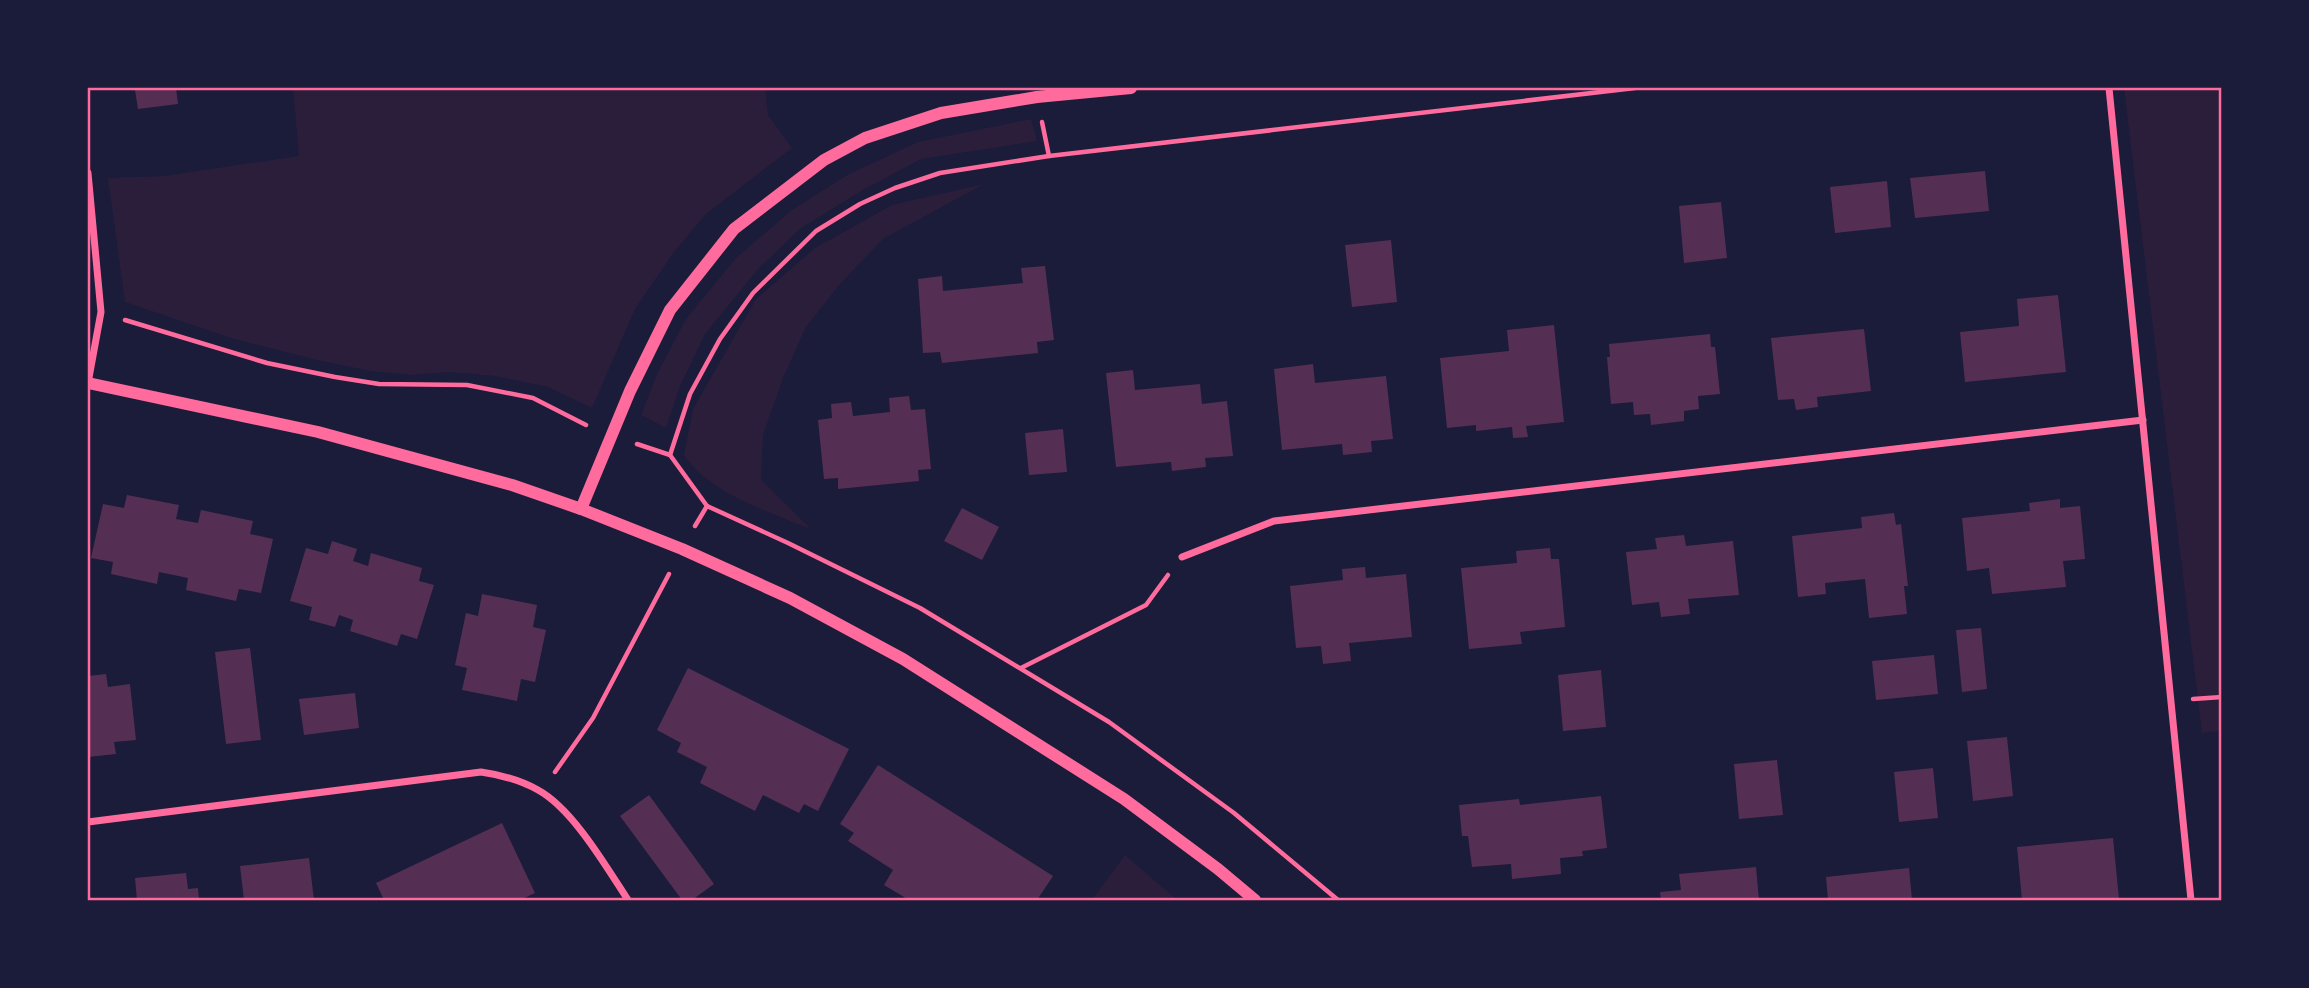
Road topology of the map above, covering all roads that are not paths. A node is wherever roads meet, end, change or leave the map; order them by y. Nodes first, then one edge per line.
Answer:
1 (1131, 88) edge
2 (2109, 88) edge
3 (1037, 92) edge
4 (88, 173) edge
5 (88, 383) edge
6 (2143, 420) junction
7 (581, 509) junction
8 (1182, 557) road end
9 (88, 822) edge
10 (628, 901) edge
11 (1255, 901) edge
12 (2192, 901) edge

1 - 3 street
2 - 6 street
3 - 7 street
4 - 5 street
5 - 7 street
6 - 8 street
6 - 12 street
7 - 11 street
9 - 10 street

